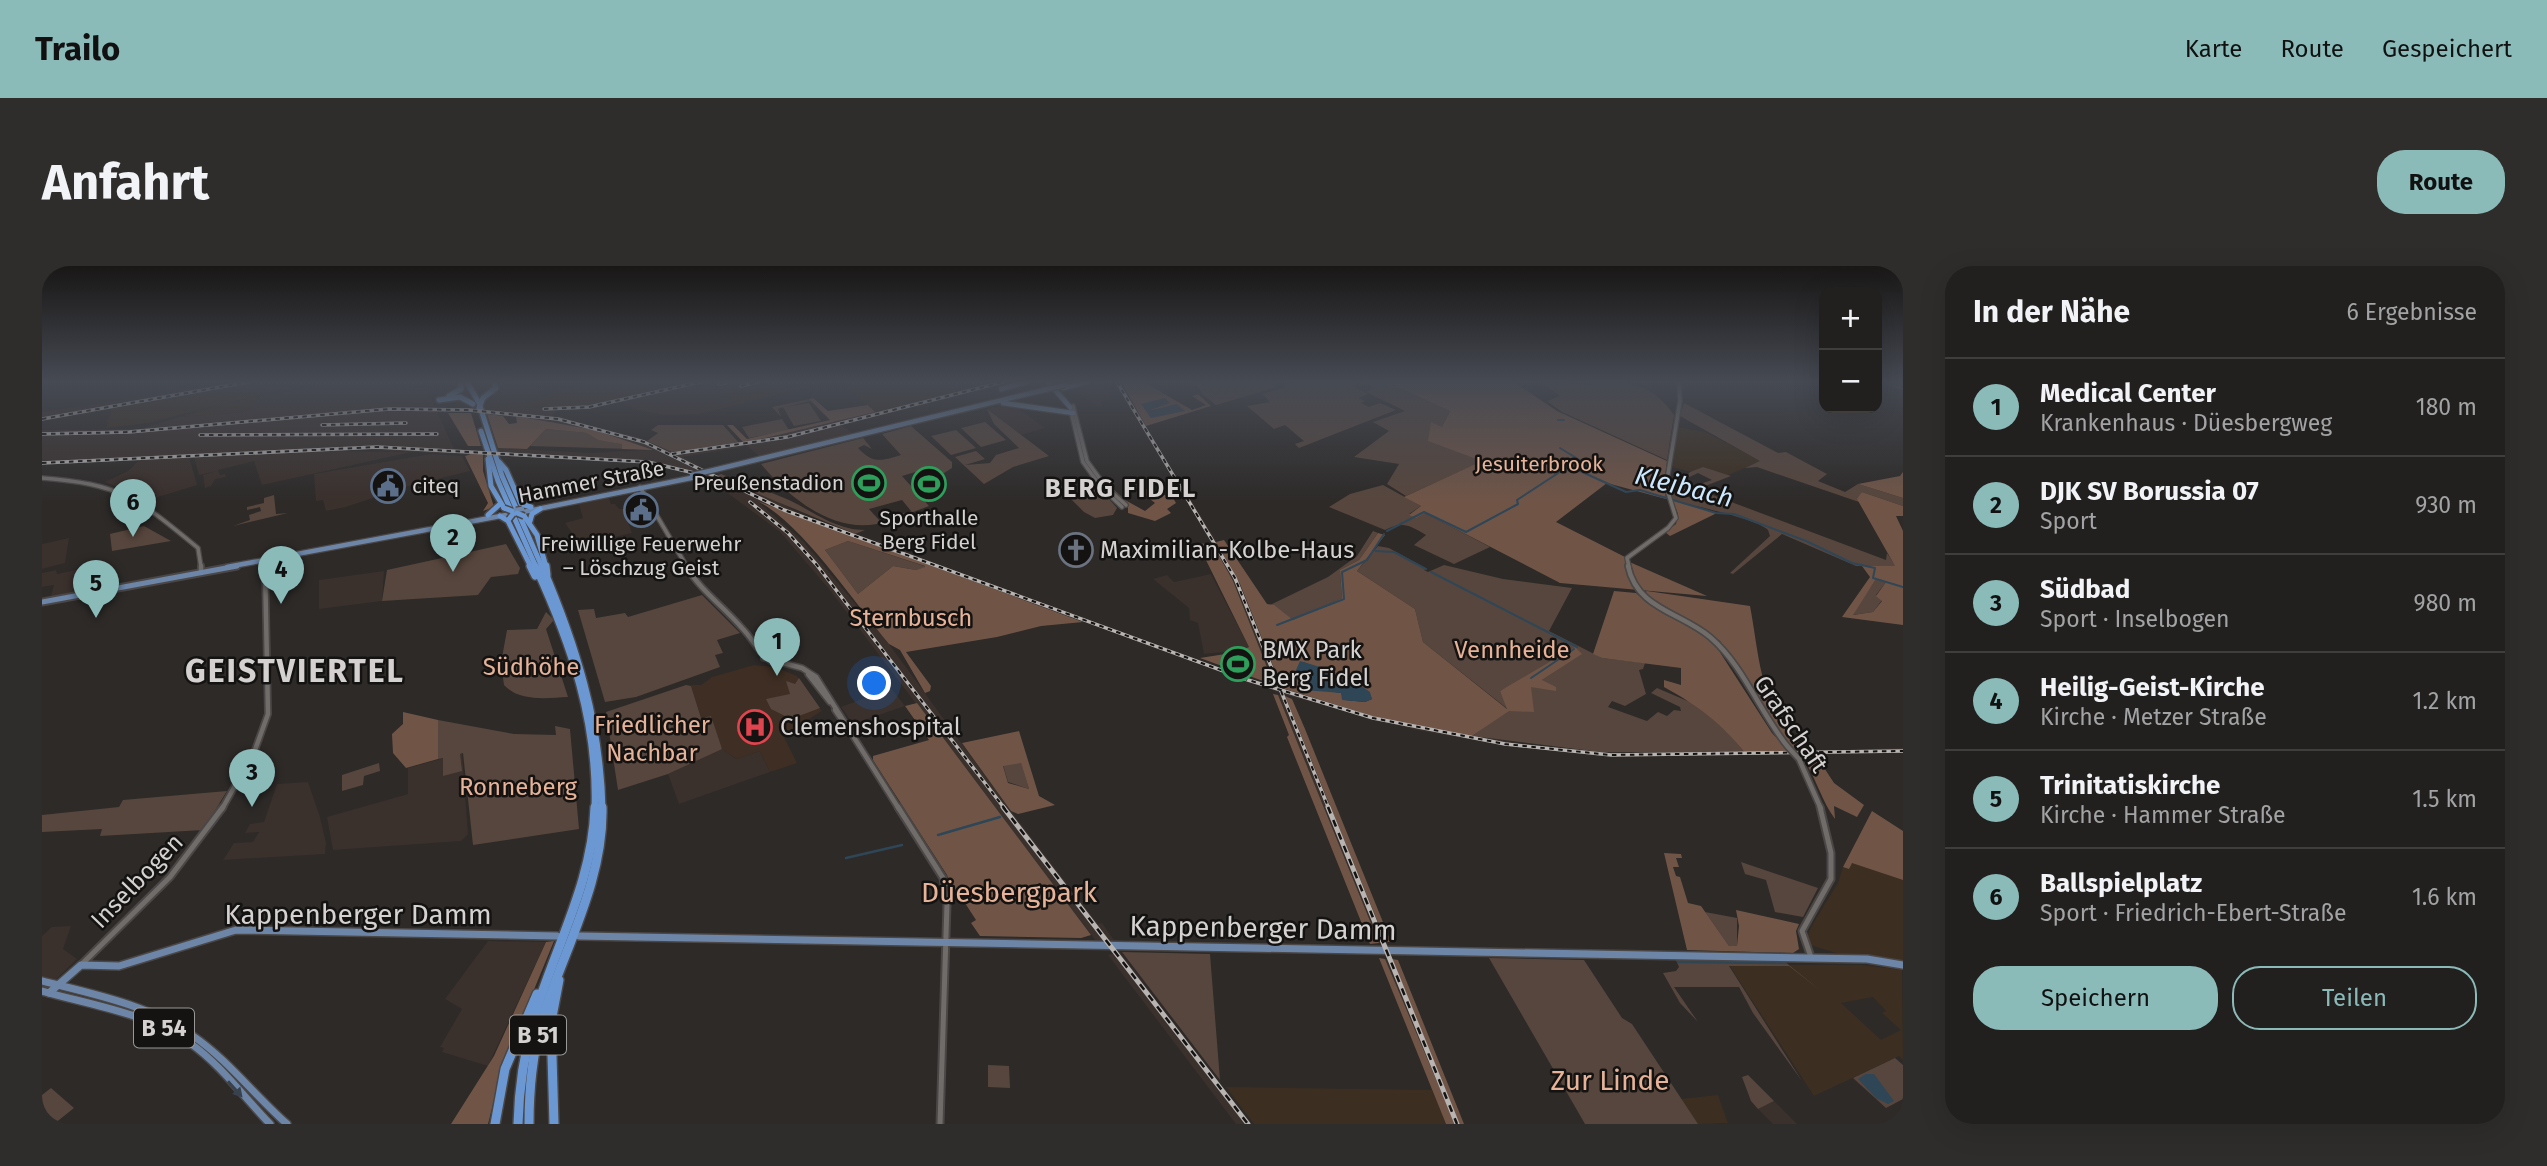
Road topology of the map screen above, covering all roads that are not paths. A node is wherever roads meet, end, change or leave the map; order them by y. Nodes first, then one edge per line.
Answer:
1 (479, 422) edge
2 (483, 422) edge
3 (919, 422) edge
4 (1075, 422) edge
5 (1080, 422) edge
6 (1676, 422) edge
7 (491, 456) junction
8 (42, 478) edge
9 (641, 488) junction
10 (531, 507) joint
11 (540, 509) junction
12 (514, 512) junction
13 (488, 515) joint
14 (265, 559) junction
15 (201, 572) junction
16 (546, 583) junction
17 (42, 601) edge
18 (557, 936) dead end
19 (579, 936) dead end
20 (944, 943) junction
21 (567, 949) junction
22 (1811, 958) junction
23 (80, 965) junction
24 (1903, 965) edge
25 (550, 972) junction
26 (42, 981) edge
27 (57, 985) junction
28 (45, 992) edge
29 (270, 1124) edge
30 (287, 1124) edge
31 (495, 1124) edge
32 (517, 1124) edge
33 (529, 1124) edge
34 (554, 1124) edge
35 (940, 1124) edge

1 - 7 highway, B 51
2 - 7 highway, B 51
3 - 9 main road, Hammer Straße, bridge
4 - 5 street
6 - 22 street, Grafschaft, bridge
7 - 12 highway
7 - 12 highway
7 - 16 highway, B 51
8 - 15 street
9 - 10 main road, Hammer Straße
9 - 11 main road, Hammer Straße
9 - 20 street
10 - 12 highway
11 - 12 main road, Hammer Straße
11 - 12 highway
12 - 13 highway
12 - 14 main road, Hammer Straße
12 - 16 highway
12 - 16 highway
13 - 14 main road, Hammer Straße
14 - 15 main road, Hammer Straße
14 - 23 street, Inselbogen
15 - 17 main road, Hammer Straße
16 - 21 highway, B 51
16 - 25 highway, B 51
18 - 23 main road, Kappenberger Damm
19 - 20 main road, Kappenberger Damm
20 - 22 main road, Kappenberger Damm
20 - 35 street
21 - 33 highway, B 51
21 - 34 highway
22 - 24 main road, Kappenberger Damm
23 - 27 main road, Inselbogen
25 - 31 highway
25 - 32 highway, B 51
26 - 27 main road, B 54
27 - 28 main road, Inselbogen
27 - 30 main road, B 54
28 -> 29 main road, B 54

